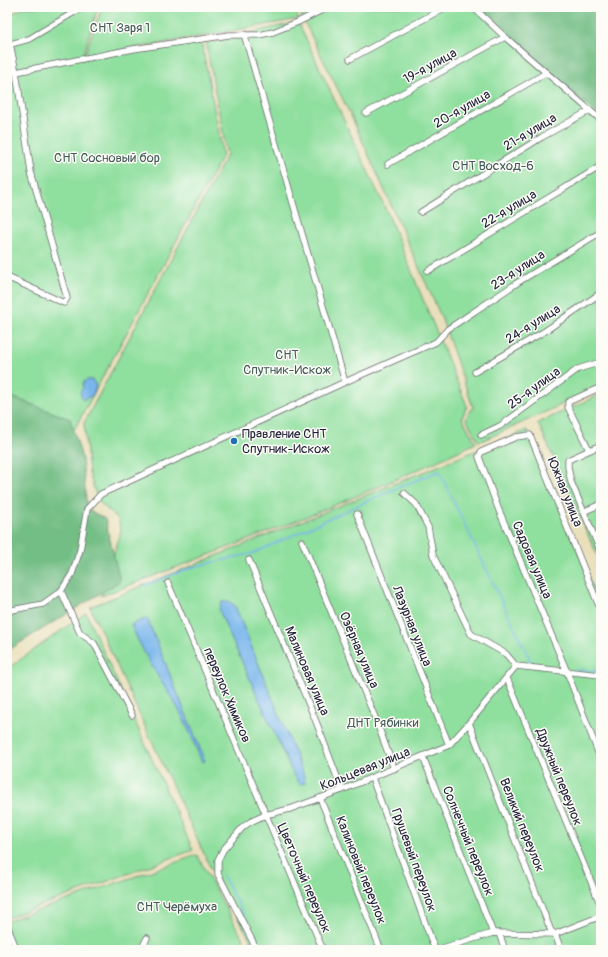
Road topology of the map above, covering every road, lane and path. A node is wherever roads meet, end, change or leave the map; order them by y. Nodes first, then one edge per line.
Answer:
1 (82, 7) edge
2 (328, 7) edge
3 (446, 7) edge
4 (473, 7) edge
5 (244, 34) junction
6 (505, 37) junction
7 (8, 44) edge
8 (350, 59) dead end
9 (16, 72) junction
10 (546, 73) junction
11 (589, 110) junction
12 (366, 113) dead end
13 (601, 120) edge
14 (388, 164) dead end
15 (601, 166) edge
16 (421, 212) dead end
17 (601, 232) edge
18 (428, 271) dead end
19 (7, 277) edge
20 (601, 293) edge
21 (601, 362) edge
22 (475, 372) dead end
23 (345, 382) junction
24 (601, 387) edge
25 (481, 435) dead end
26 (601, 445) edge
27 (589, 450) junction
28 (479, 457) joint
29 (404, 494) dead end
30 (601, 504) edge
31 (585, 511) junction
32 (357, 514) dead end
33 (302, 541) dead end
34 (601, 552) edge
35 (249, 560) dead end
36 (168, 583) dead end
37 (61, 591) junction
38 (7, 611) edge
39 (601, 611) edge
40 (516, 666) junction
41 (567, 672) junction
42 (601, 675) edge
43 (507, 678) junction
44 (132, 715) dead end
45 (469, 724) junction
46 (449, 745) junction
47 (423, 757) junction
48 (601, 760) edge
49 (394, 769) junction
50 (372, 778) junction
51 (342, 790) junction
52 (320, 798) junction
53 (265, 815) junction
54 (601, 906) edge
55 (601, 916) edge
56 (7, 926) edge
57 (496, 933) junction
58 (555, 934) junction
59 (147, 938) dead end
60 (443, 949) edge
61 (17, 950) edge
62 (141, 950) edge
63 (257, 950) edge
64 (323, 950) edge
65 (381, 950) edge
66 (436, 950) edge
67 (505, 950) edge
68 (561, 950) edge

1 - 7 street
2 - 5 street
3 - 8 street
4 - 6 street
5 - 9 street
5 - 23 street
6 - 10 street
6 - 12 street, 19-я улица
7 - 9 street
9 - 19 street
10 - 11 street
10 - 14 street, 20-я улица
11 - 13 street
11 - 16 street, 21-я улица
15 - 18 street, 22-я улица
17 - 23 street, 23-я улица
20 - 22 street, 24-я улица
21 - 25 street, 25-я улица
23 - 37 street, 23-я улица
24 - 27 street
26 - 27 street
27 - 31 street
28 - 39 street, Южная улица
28 - 41 street, Садовая улица
29 - 40 street
30 - 31 street
31 - 34 street
32 - 46 street, Лазурная улица
33 - 49 street, Озёрная улица
35 - 51 street, Малиновая улица
36 - 53 street, переулок Химиков
37 - 38 street
37 - 44 street
40 - 41 street
40 - 43 street, Кольцевая улица
41 - 42 street
41 - 48 street, Садовая улица
43 - 45 street, Кольцевая улица
43 - 54 street, Дружный переулок
45 - 46 street, Кольцевая улица
45 - 58 street, Великий переулок
46 - 47 street, Кольцевая улица
47 - 49 street, Кольцевая улица
47 - 57 street, Солнечный переулок
49 - 50 street, Кольцевая улица
50 - 51 street, Кольцевая улица
50 - 66 street, Грушевый переулок
51 - 52 street, Кольцевая улица
52 - 53 street, Кольцевая улица
52 - 65 street, Калиновый переулок
53 - 63 street, Кольцевая улица
53 - 64 street, Цветочный переулок
55 - 58 street
56 - 61 street
57 - 58 street
57 - 60 street
57 - 67 street, Солнечный переулок
58 - 68 street, Великий переулок
59 - 62 street
60 - 66 street

